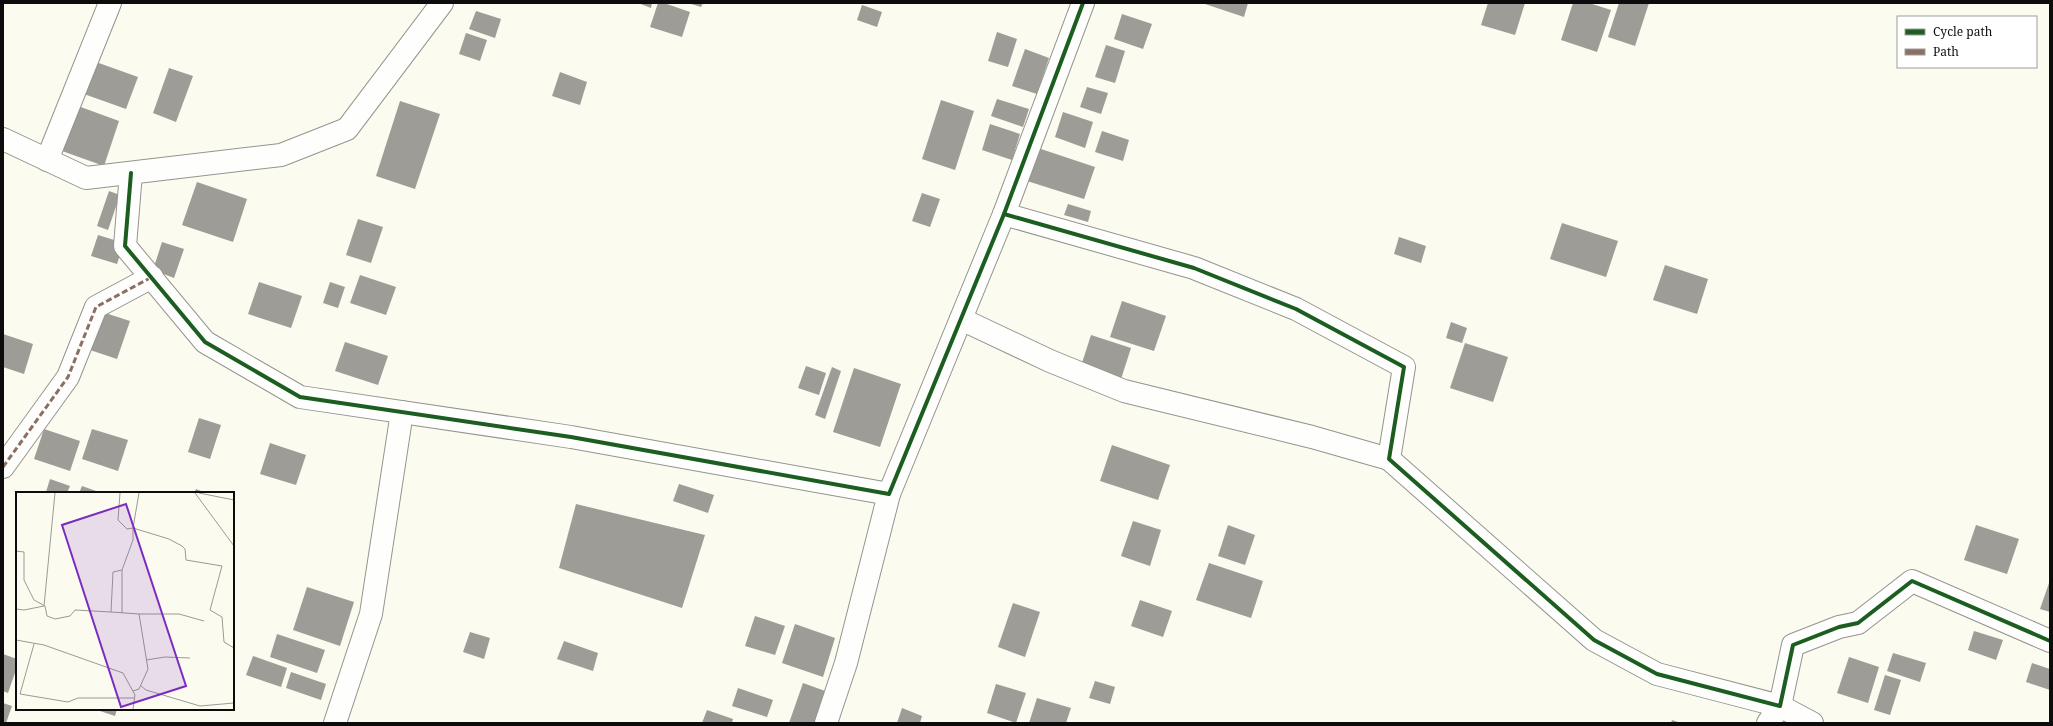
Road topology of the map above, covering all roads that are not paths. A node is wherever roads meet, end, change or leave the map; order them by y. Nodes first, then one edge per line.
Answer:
1 (110, 3) edge
2 (442, 3) edge
3 (1083, 3) edge
4 (3, 139) edge
5 (47, 160) junction
6 (131, 173) junction
7 (1004, 214) junction
8 (152, 277) junction
9 (961, 319) junction
10 (402, 412) junction
11 (1389, 459) junction
12 (3, 467) edge
13 (889, 494) junction
14 (2050, 641) edge
15 (1774, 714) edge
16 (335, 723) edge
17 (826, 723) edge
18 (1812, 723) edge

1 - 5 street
2 - 6 street
3 - 7 street
4 - 5 street
5 - 6 street
6 - 8 street
7 - 9 street
7 - 11 street
8 - 10 street
8 - 12 street
9 - 11 street
9 - 13 street
10 - 13 street
10 - 16 street
11 - 15 street
13 - 17 street
14 - 15 street
15 - 18 street

